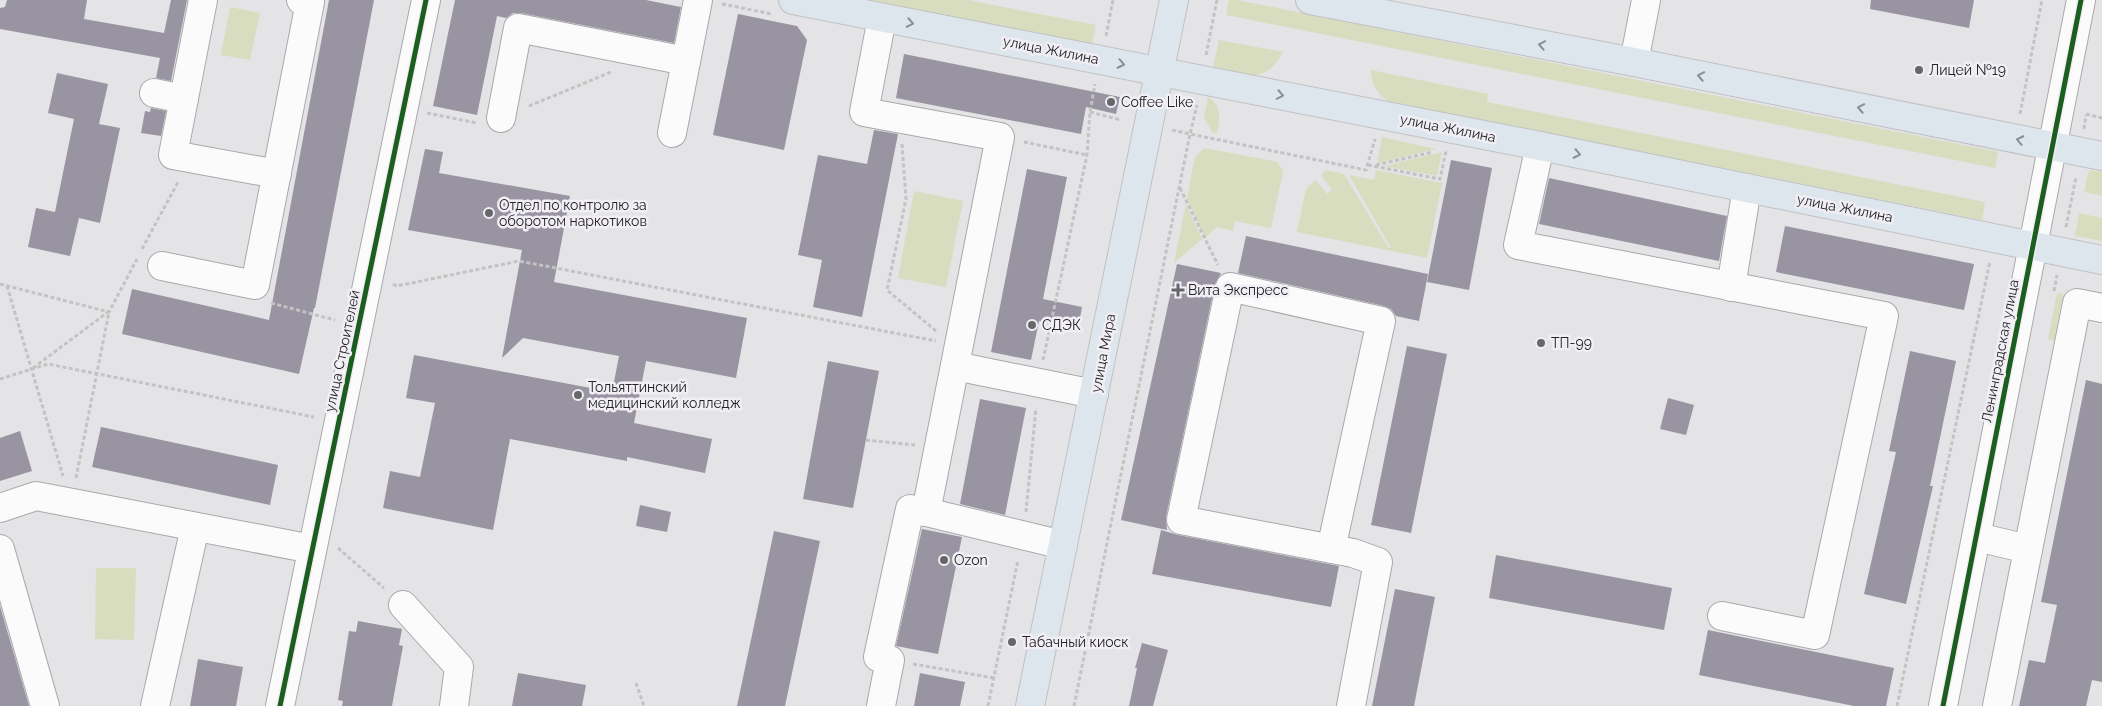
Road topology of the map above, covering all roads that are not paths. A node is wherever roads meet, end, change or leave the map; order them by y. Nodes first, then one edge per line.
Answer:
1 (204, 0) edge
2 (301, 0) edge
3 (426, 0) edge
4 (698, 0) edge
5 (793, 0) edge
6 (1174, 0) edge
7 (1310, 0) edge
8 (1646, 0) edge
9 (2081, 0) edge
10 (882, 18) junction
11 (686, 61) junction
12 (1634, 62) junction
13 (1160, 72) junction
14 (154, 94) dead end
15 (184, 99) junction
16 (500, 118) road end
17 (672, 133) dead end
18 (1540, 146) junction
19 (2052, 146) junction
20 (2091, 154) edge
21 (277, 174) junction
22 (1747, 188) junction
23 (2032, 245) junction
24 (2102, 260) edge
25 (162, 266) dead end
26 (1731, 287) junction
27 (2102, 308) edge
28 (955, 352) junction
29 (1094, 394) junction
30 (0, 508) edge
31 (926, 512) junction
32 (195, 527) junction
33 (1977, 537) junction
34 (1063, 545) junction
35 (312, 549) junction
36 (1331, 549) junction
37 (2028, 549) junction
38 (0, 550) edge
39 (403, 605) dead end
40 (1722, 616) dead end
41 (46, 706) edge
42 (155, 706) edge
43 (280, 706) edge
44 (454, 706) edge
45 (880, 706) edge
46 (1030, 706) edge
47 (1351, 706) edge
48 (1942, 706) edge
49 (1997, 706) edge

1 - 15 street
2 - 21 street
3 - 35 street, улица Строителей
4 - 11 street
5 - 10 main road, улица Жилина
6 - 13 main road, улица Мира
12 -> 7 main road
8 - 12 street
9 - 19 street, Ленинградская улица
10 -> 13 main road, улица Жилина
10 - 28 street
11 - 16 street
11 - 17 street
19 -> 12 main road
13 -> 18 main road, улица Жилина
13 - 29 main road, улица Мира
14 - 15 street
15 - 21 street
18 -> 22 main road, улица Жилина
18 - 26 street
19 - 20 main road
19 - 23 street, Ленинградская улица
21 - 25 street
22 - 23 main road, улица Жилина
22 - 26 street
23 - 24 main road, улица Жилина
23 - 33 street, Ленинградская улица
26 - 40 street
27 - 37 street
28 - 29 street
28 - 31 street
29 - 34 main road, улица Мира
30 - 32 street
31 - 34 street
31 - 45 street
32 - 35 street
32 - 42 street
33 - 37 street
33 - 48 street, Ленинградская улица
34 - 46 main road, улица Мира
35 - 43 street, улица Строителей
36 - 36 street
36 - 47 street
37 - 49 street
38 - 41 street
39 - 44 street

